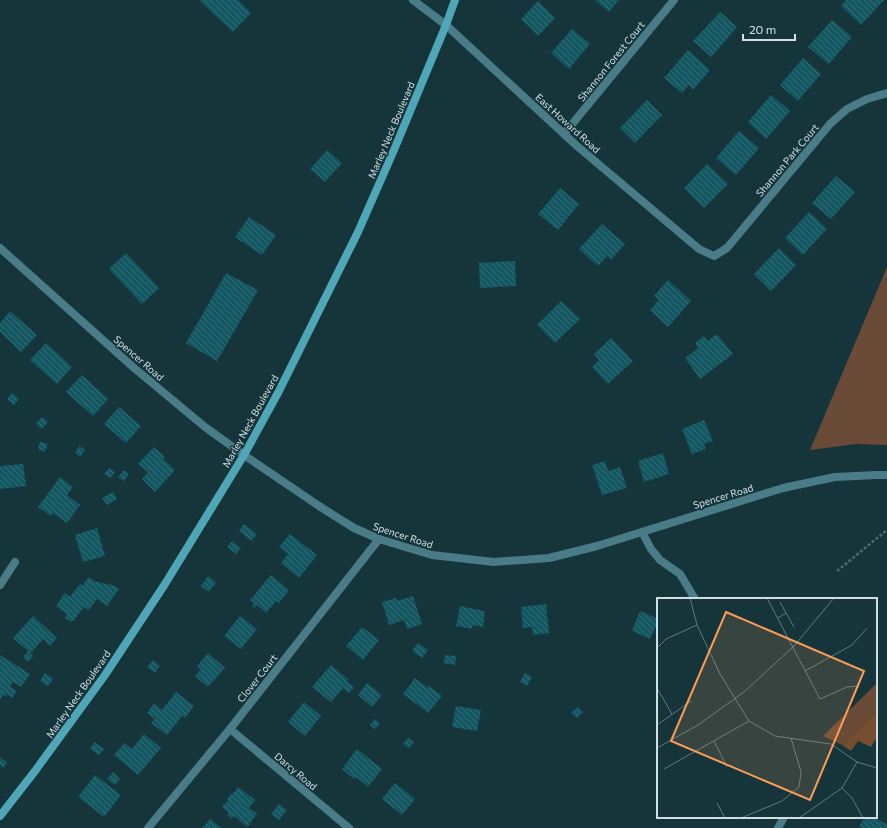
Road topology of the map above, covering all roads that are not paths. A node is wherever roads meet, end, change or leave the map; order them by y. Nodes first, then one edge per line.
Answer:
1 (413, 0) edge
2 (455, 0) edge
3 (674, 0) edge
4 (446, 25) junction
5 (887, 93) edge
6 (564, 134) junction
7 (0, 248) edge
8 (714, 256) joint
9 (244, 455) junction
10 (887, 475) edge
11 (642, 532) junction
12 (379, 539) junction
13 (15, 562) dead end
14 (0, 585) edge
15 (694, 598) edge
16 (230, 729) junction
17 (0, 816) edge
18 (783, 818) edge
19 (148, 828) edge
20 (349, 828) edge
21 (778, 828) edge

1 - 4 street, East Howard Road
2 - 4 main road, Marley Neck Boulevard
3 - 6 street, Shannon Forest Court
4 - 6 street, East Howard Road
4 - 9 main road, Marley Neck Boulevard
5 - 8 street, Shannon Park Court
6 - 8 street, East Howard Road
7 - 9 street, Spencer Road
9 - 12 street, Spencer Road
9 - 17 main road, Marley Neck Boulevard
10 - 11 street, Spencer Road
11 - 12 street, Spencer Road
11 - 15 street
12 - 16 street, Clover Court
13 - 14 street
16 - 19 street, Clover Court
16 - 20 street, Darcy Road
18 - 21 street

